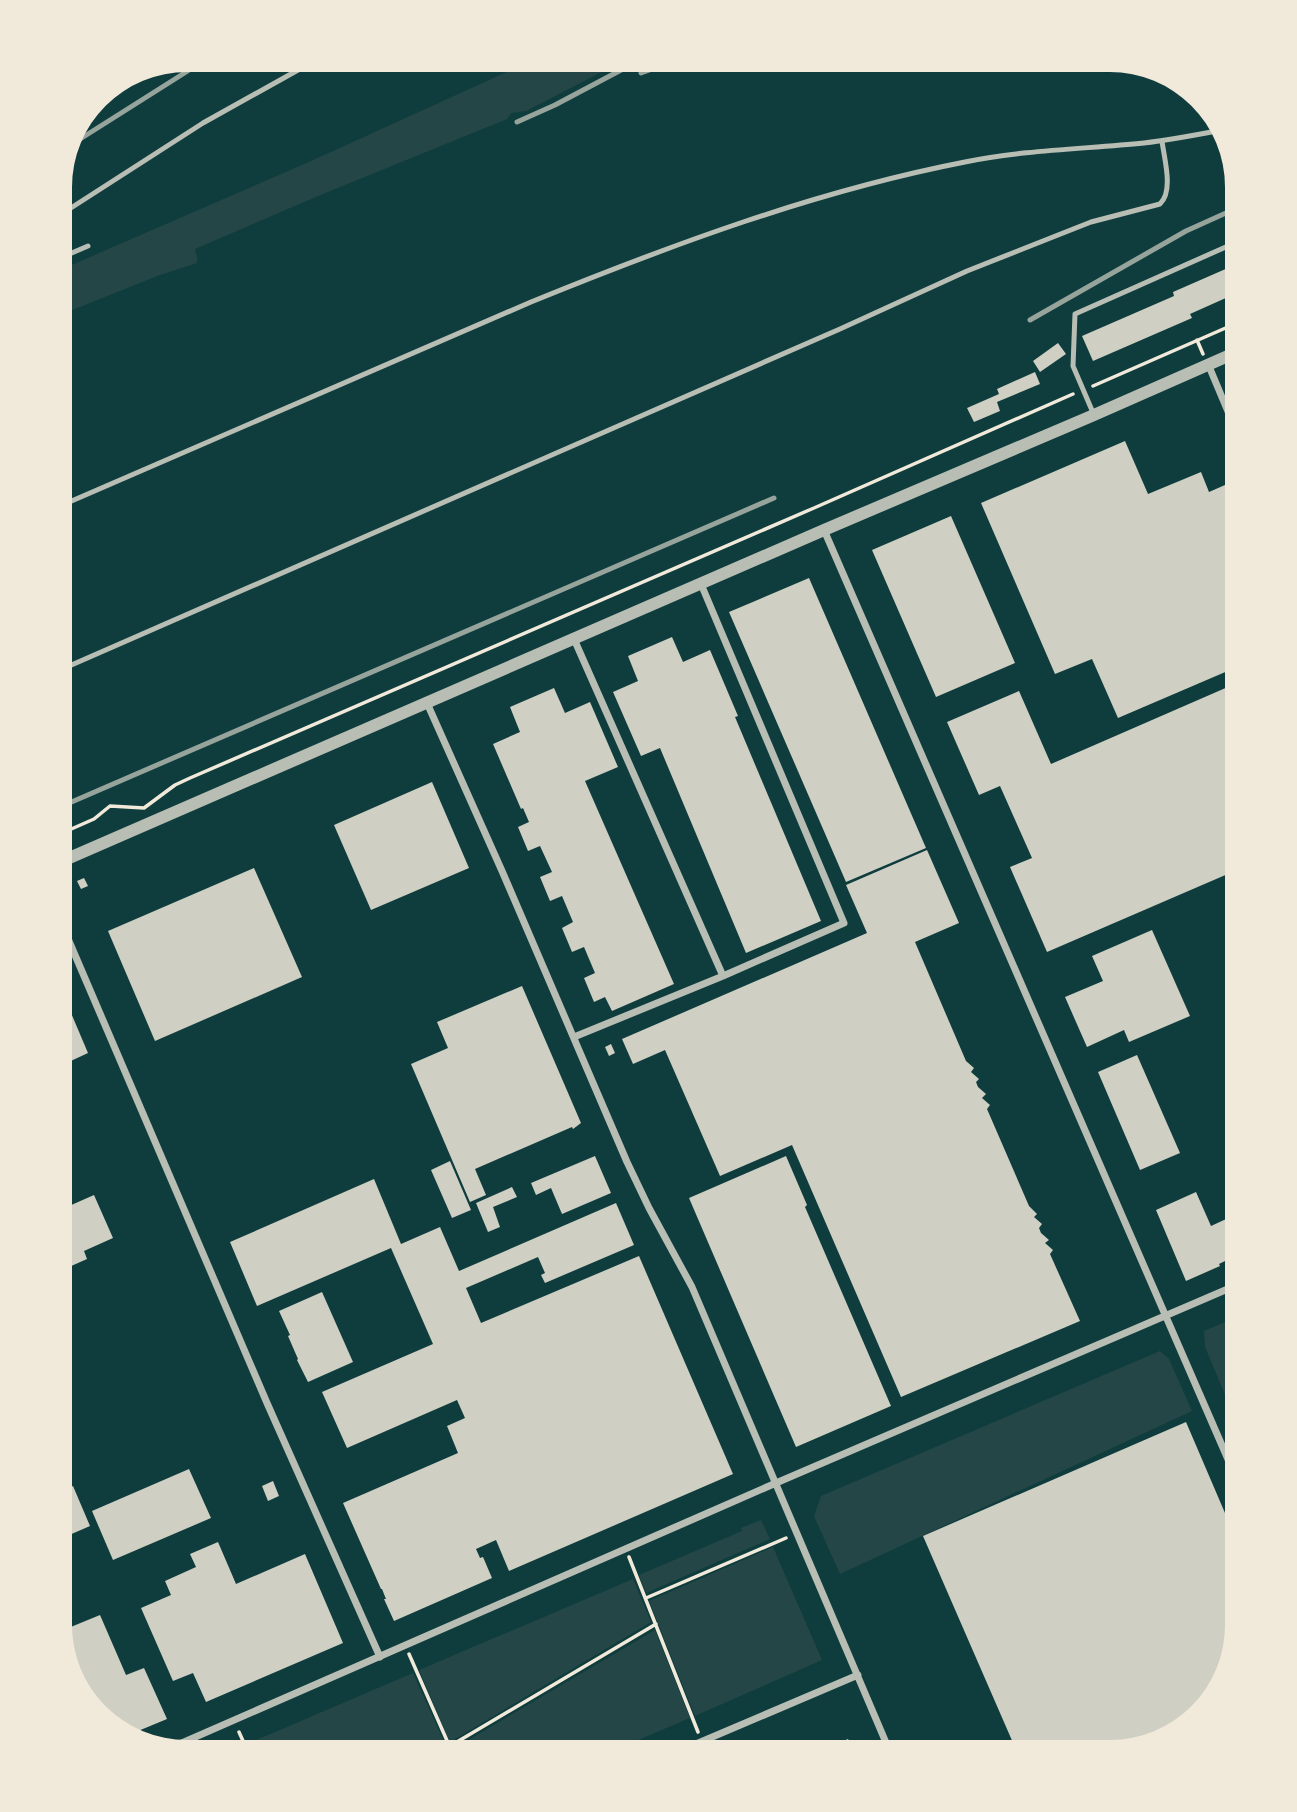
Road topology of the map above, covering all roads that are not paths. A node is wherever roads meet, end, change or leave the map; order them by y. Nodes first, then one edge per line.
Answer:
1 (294, 72) edge
2 (1211, 132) edge
3 (1162, 141) junction
4 (72, 207) edge
5 (88, 246) dead end
6 (1225, 247) edge
7 (72, 253) edge
8 (1225, 357) edge
9 (1208, 364) junction
10 (1225, 404) edge
11 (1094, 415) junction
12 (72, 501) edge
13 (824, 530) junction
14 (701, 584) junction
15 (574, 639) junction
16 (72, 665) edge
17 (427, 703) junction
18 (72, 857) edge
19 (72, 948) edge
20 (723, 976) junction
21 (574, 1037) junction
22 (1225, 1291) edge
23 (1166, 1316) junction
24 (1225, 1452) edge
25 (776, 1483) junction
26 (380, 1657) junction
27 (858, 1675) junction
28 (188, 1740) edge
29 (707, 1740) edge
30 (885, 1740) edge

1 - 4 lane
2 - 3 lane
3 - 12 lane
3 - 16 lane
5 - 7 lane
6 - 11 lane
8 - 9 street
9 - 10 street
9 - 11 street
11 - 13 street
13 - 14 street
13 - 23 street
14 - 15 street
14 - 20 street
15 - 17 street
15 - 20 street
17 - 18 street
17 - 21 street
19 - 26 street
20 - 21 street
21 - 25 street
22 - 23 street
23 - 24 street
23 - 25 street
25 - 26 street
25 - 27 street
26 - 28 street
27 - 29 street
27 - 30 street

